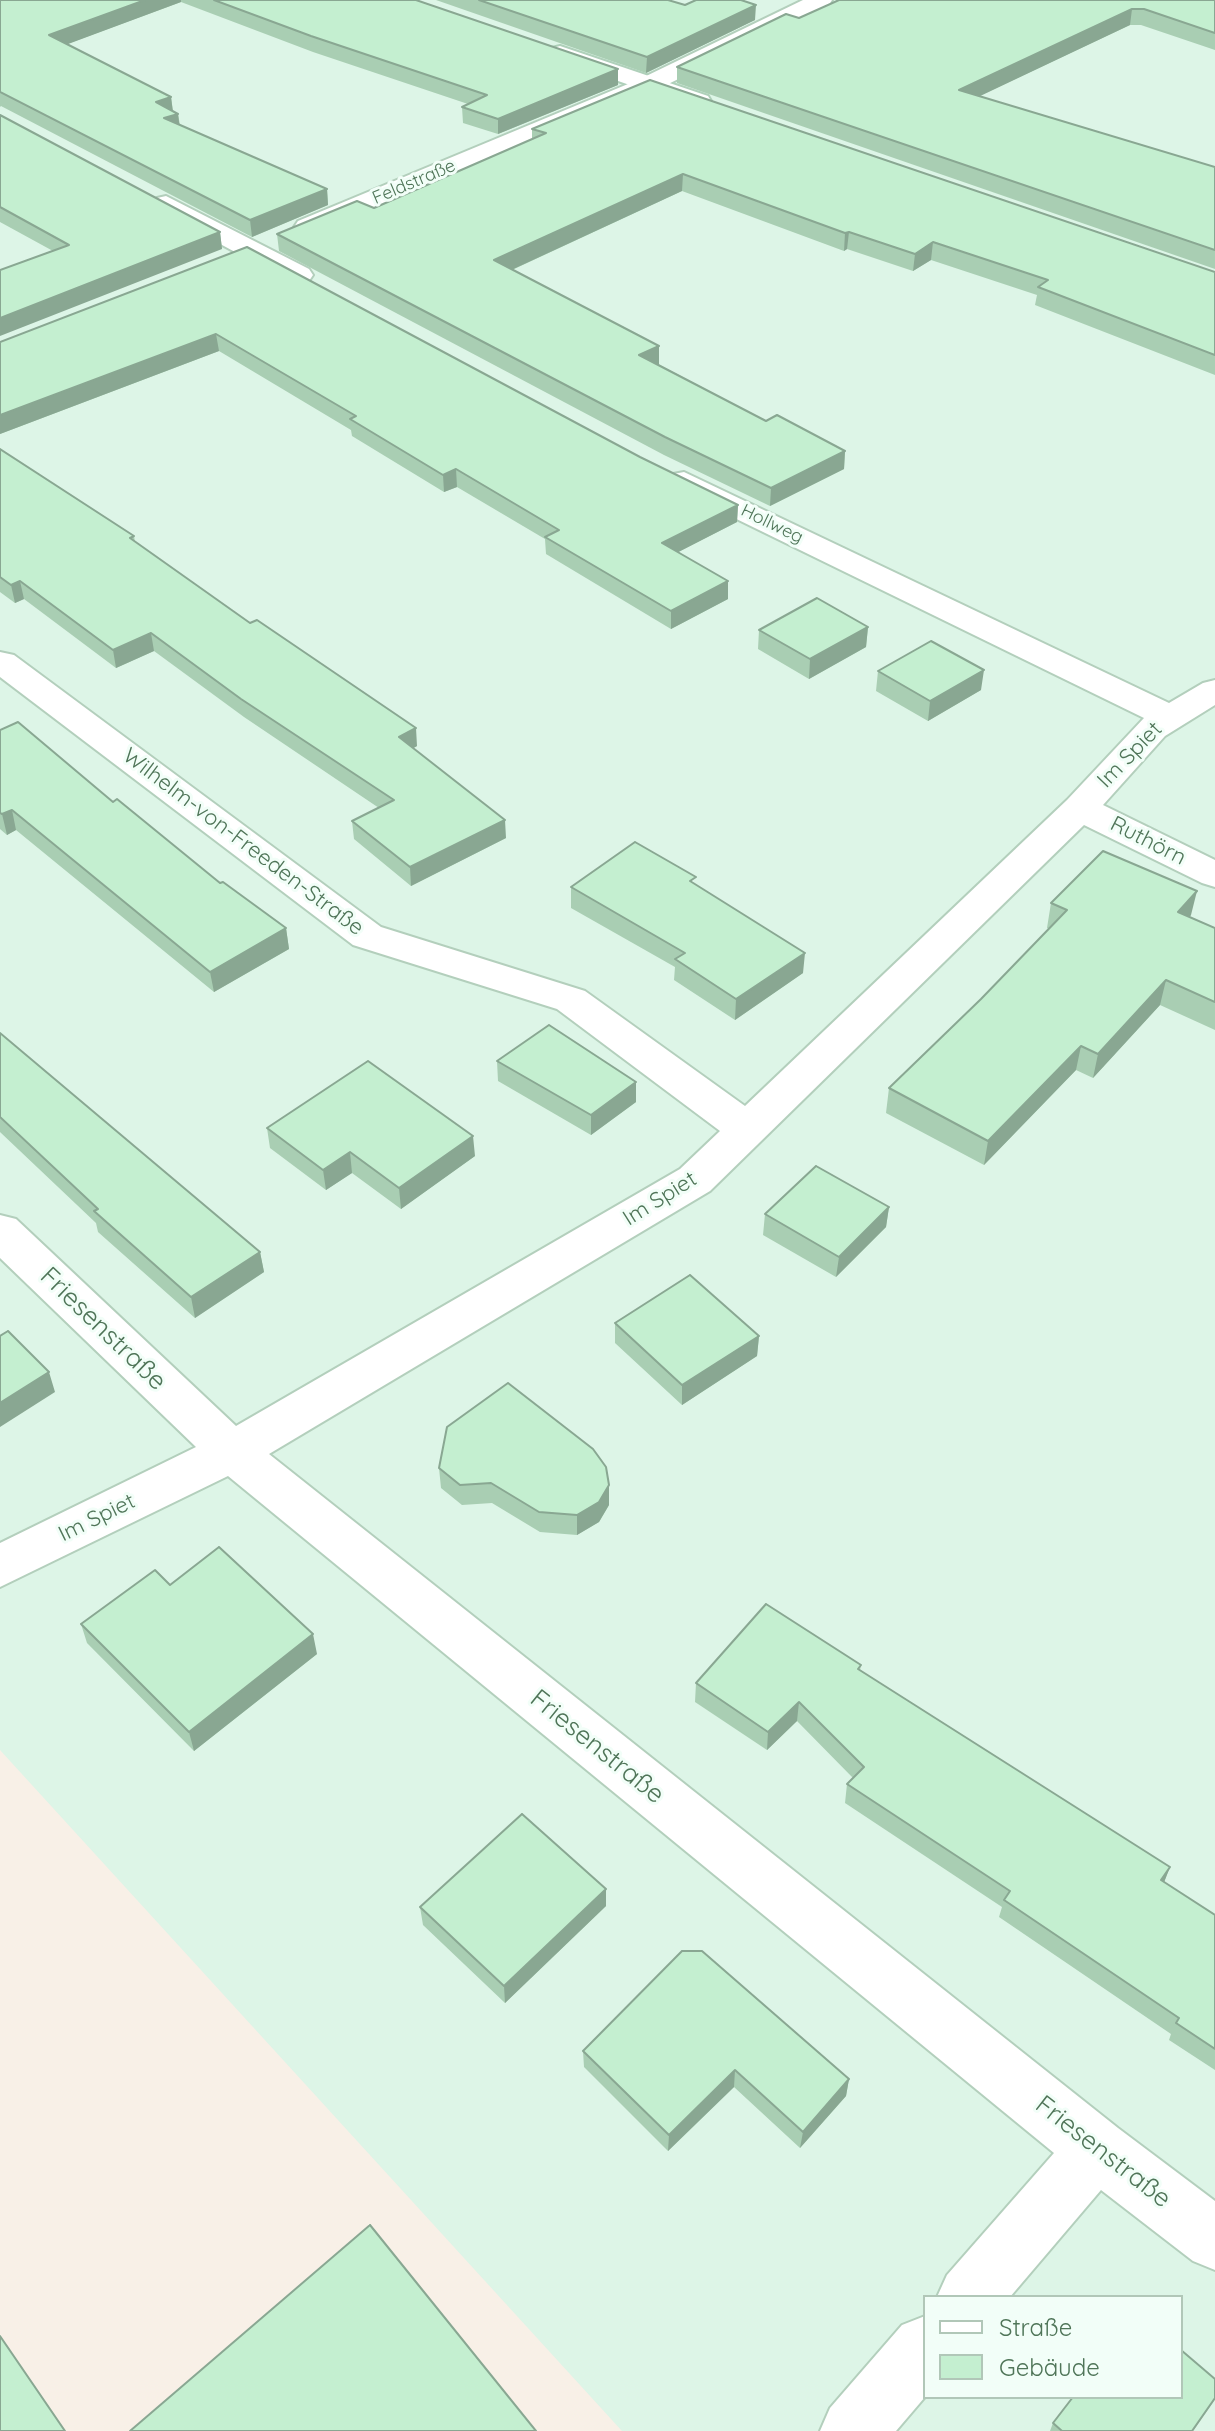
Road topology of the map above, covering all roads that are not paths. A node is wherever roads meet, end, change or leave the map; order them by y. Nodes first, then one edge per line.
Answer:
1 (821, 0) edge
2 (534, 44) edge
3 (649, 84) junction
4 (719, 108) edge
5 (140, 190) edge
6 (251, 250) junction
7 (222, 261) edge
8 (320, 287) edge
9 (652, 465) edge
10 (2, 662) edge
11 (1215, 690) edge
12 (1168, 716) junction
13 (1080, 808) junction
14 (1215, 875) edge
15 (748, 1130) junction
16 (0, 1231) edge
17 (232, 1452) junction
18 (0, 1566) edge
19 (1097, 2149) junction
20 (1215, 2239) edge
21 (971, 2295) edge
22 (923, 2350) edge
23 (853, 2431) edge

1 - 3 street, Feldstraße
2 - 3 street
3 - 4 street
3 - 6 street, Feldstraße
5 - 6 street
6 - 7 street, Feldstraße
6 - 8 street
9 - 12 street, Hollweg
10 - 15 street, Wilhelm-von-Freeden-Straße
11 - 12 street, Im Spiet
12 - 13 street, Im Spiet
13 - 14 street, Ruthörn
13 - 15 street, Im Spiet
15 - 17 street, Im Spiet
16 - 17 street, Friesenstraße
17 - 18 street, Im Spiet
17 - 19 street, Friesenstraße
19 - 20 street, Friesenstraße
19 - 21 street
22 - 23 street

